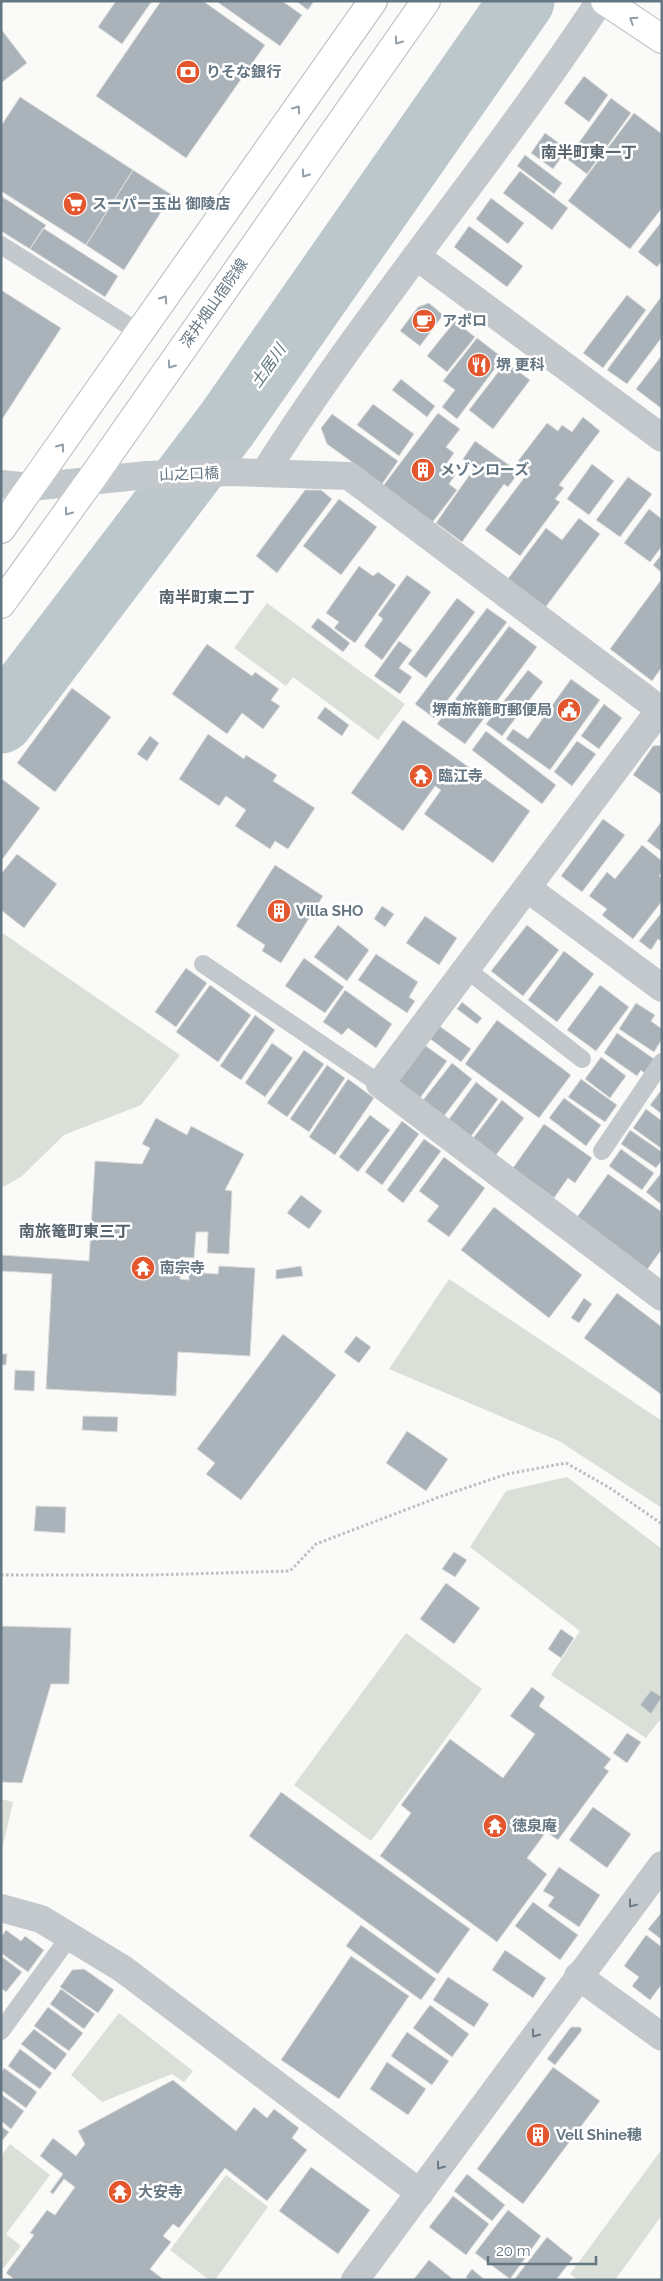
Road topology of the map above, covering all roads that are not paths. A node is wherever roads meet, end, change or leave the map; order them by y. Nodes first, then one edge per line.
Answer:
1 (373, 1) edge
2 (426, 1) edge
3 (600, 1) edge
4 (605, 1) edge
5 (662, 39) edge
6 (1, 246) edge
7 (416, 256) junction
8 (140, 333) junction
9 (662, 438) edge
10 (265, 472) junction
11 (90, 481) junction
12 (1, 484) edge
13 (31, 487) junction
14 (1, 529) edge
15 (1, 604) edge
16 (661, 709) edge
17 (527, 888) junction
18 (203, 964) dead end
19 (466, 969) junction
20 (662, 988) edge
21 (582, 1059) dead end
22 (662, 1062) edge
23 (380, 1084) junction
24 (602, 1151) dead end
25 (662, 1297) edge
26 (662, 1865) edge
27 (1, 1908) edge
28 (70, 1936) junction
29 (578, 1976) junction
30 (1, 2031) edge
31 (662, 2037) edge
32 (420, 2193) junction
33 (355, 2280) edge

8 -> 1 main road
2 -> 11 main road, 深井畑山宿院線
3 - 7 street
5 -> 4 main road
6 - 8 lane
7 - 9 street
7 - 10 street
13 -> 8 main road
10 - 11 street, 山之口橋
10 - 16 street, 山之口橋
11 - 13 street, 山之口橋
11 -> 15 main road, 深井畑山宿院線
12 - 13 street, 山之口橋
13 - 14 main road
16 - 17 street
17 - 19 street
17 - 20 street
18 - 23 lane
19 - 21 lane
19 - 23 street
22 - 24 lane
23 - 25 street
26 -> 29 street
27 - 28 street
28 - 30 lane
28 - 32 street
29 - 31 street
29 -> 32 street
32 - 33 street

